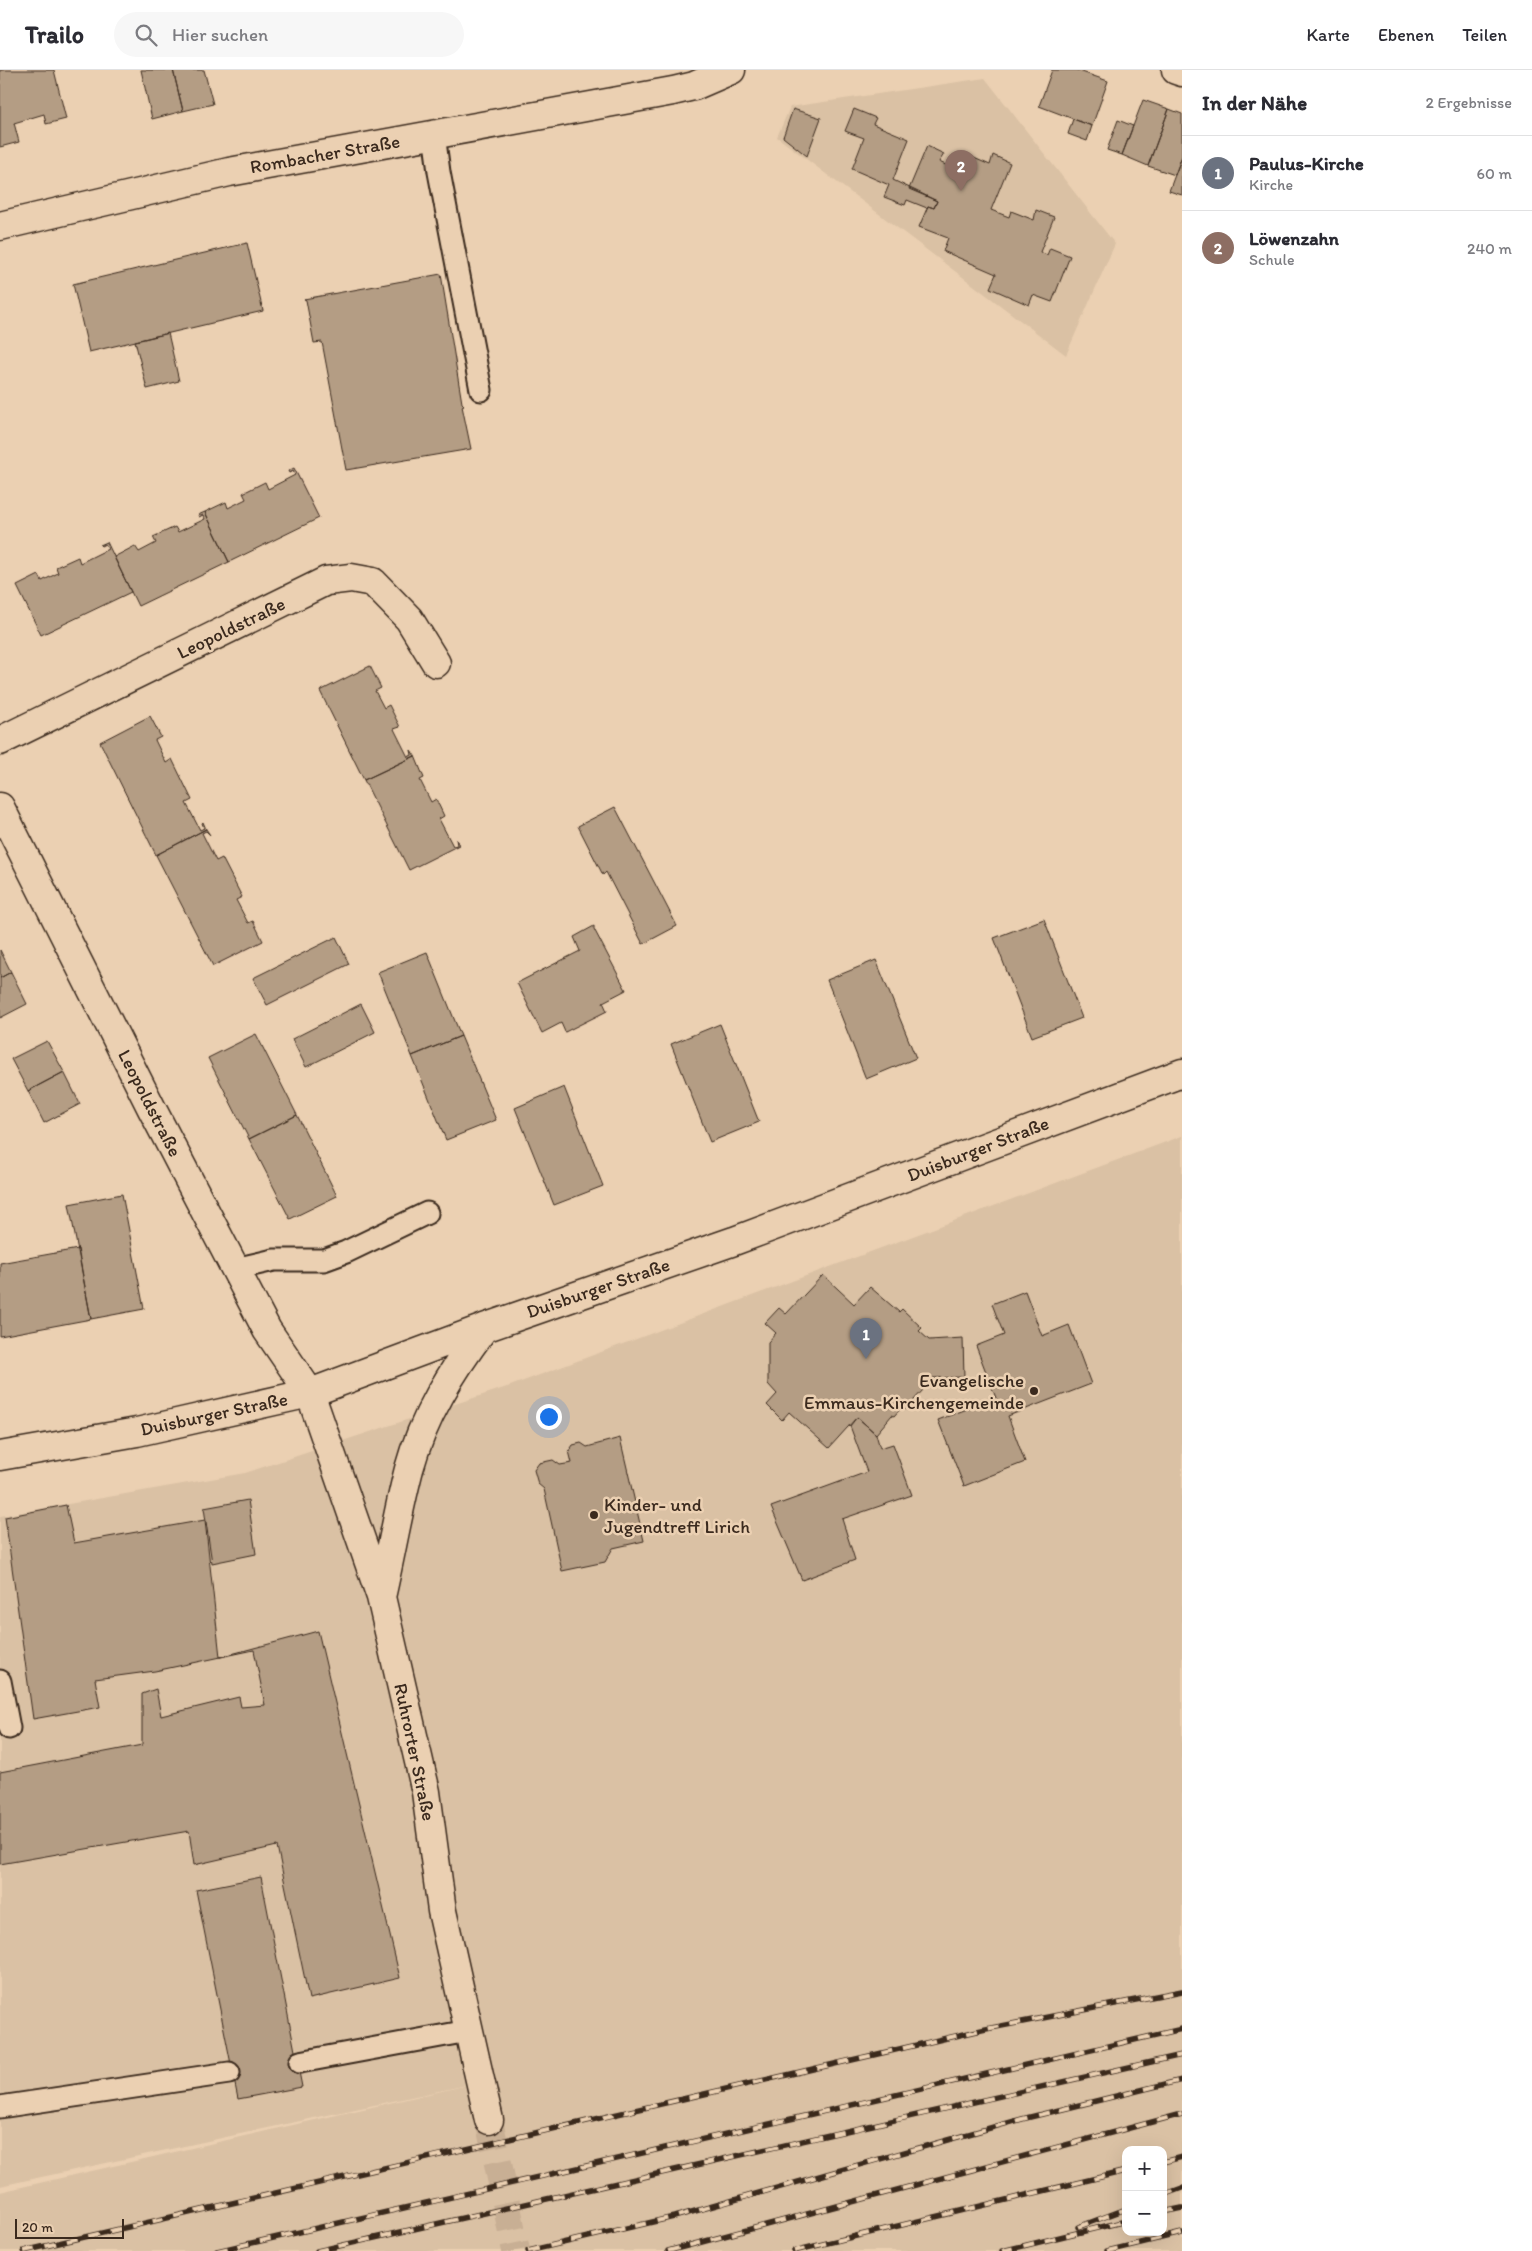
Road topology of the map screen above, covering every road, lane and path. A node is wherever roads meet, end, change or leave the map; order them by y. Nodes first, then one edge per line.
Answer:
1 (681, 70) edge
2 (731, 70) edge
3 (1176, 70) edge
4 (1182, 72) edge
5 (652, 94) junction
6 (434, 134) junction
7 (0, 226) edge
8 (481, 390) dead end
9 (436, 663) dead end
10 (0, 741) edge
11 (0, 807) edge
12 (1182, 1073) edge
13 (427, 1213) dead end
14 (236, 1269) junction
15 (484, 1328) junction
16 (310, 1393) junction
17 (0, 1456) edge
18 (381, 1597) junction
19 (0, 1682) edge
20 (9, 1728) dead end
21 (468, 2031) junction
22 (300, 2062) dead end
23 (229, 2073) dead end
24 (0, 2107) edge
25 (489, 2120) tunnel mouth

1 - 5 main road, Rombacher Straße
2 - 5 main road, Rombacher Straße
3 - 4 main road
5 - 6 main road, Rombacher Straße
6 - 7 main road, Rombacher Straße
6 - 8 lane
9 - 10 main road, Leopoldstraße
11 - 14 main road, Leopoldstraße
12 - 15 main road, Duisburger Straße
13 - 14 lane
14 - 16 main road, Leopoldstraße
15 - 16 main road, Duisburger Straße
15 - 18 main road
16 - 17 main road, Duisburger Straße
16 - 18 main road, Ruhrorter Straße
18 - 21 main road, Ruhrorter Straße
19 - 20 lane
21 - 22 lane
21 - 25 main road, Ruhrorter Straße
23 - 24 lane

